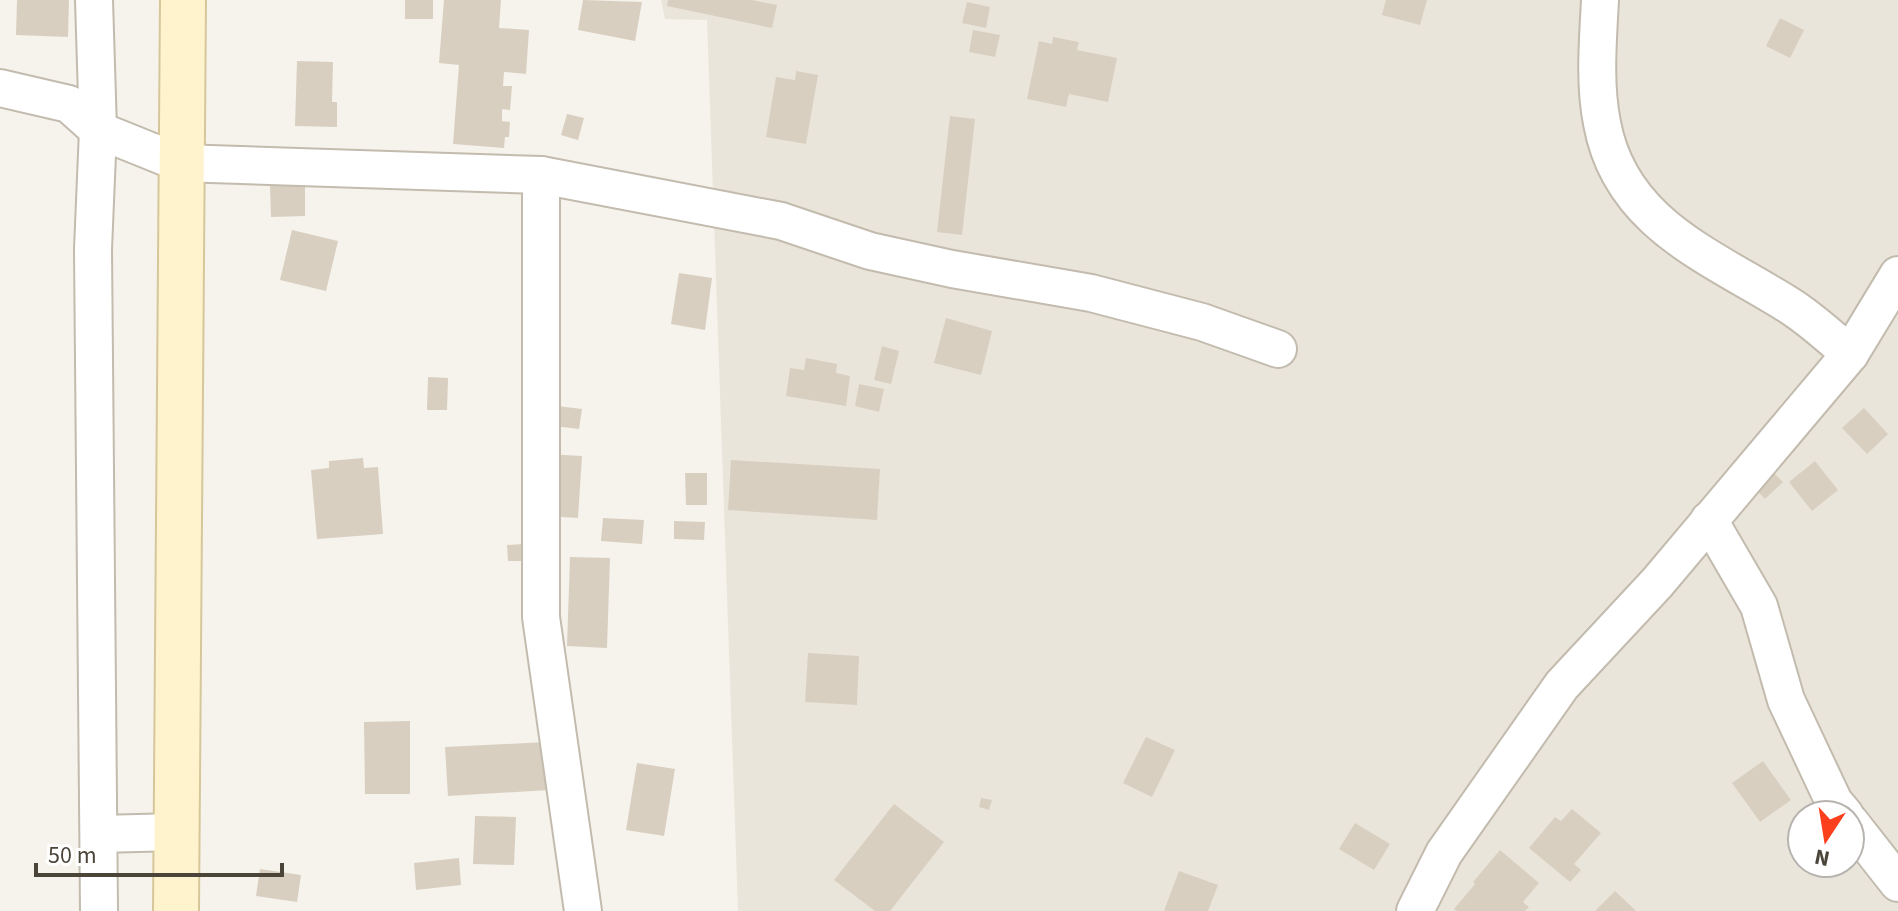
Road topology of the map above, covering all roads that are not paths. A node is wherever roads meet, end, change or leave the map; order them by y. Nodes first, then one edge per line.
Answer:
1 (94, 0) edge
2 (183, 0) edge
3 (1600, 0) edge
4 (0, 88) edge
5 (98, 130) junction
6 (180, 163) junction
7 (541, 175) junction
8 (1898, 275) edge
9 (1278, 349) dead end
10 (1850, 354) junction
11 (1709, 520) junction
12 (1833, 799) edge
13 (177, 832) junction
14 (99, 834) junction
15 (1866, 842) edge
16 (1898, 883) edge
17 (99, 911) edge
18 (176, 911) edge
19 (583, 911) edge
20 (1415, 911) edge

1 - 5 street
2 - 6 main road
3 - 10 street
4 - 5 street
5 - 6 street
5 - 14 street
6 - 7 street
6 - 13 main road
7 - 9 street
7 - 19 street
8 - 10 street
10 - 11 street
11 - 12 street
11 - 20 street
13 - 14 street
13 - 18 main road
14 - 17 street
15 - 16 street

